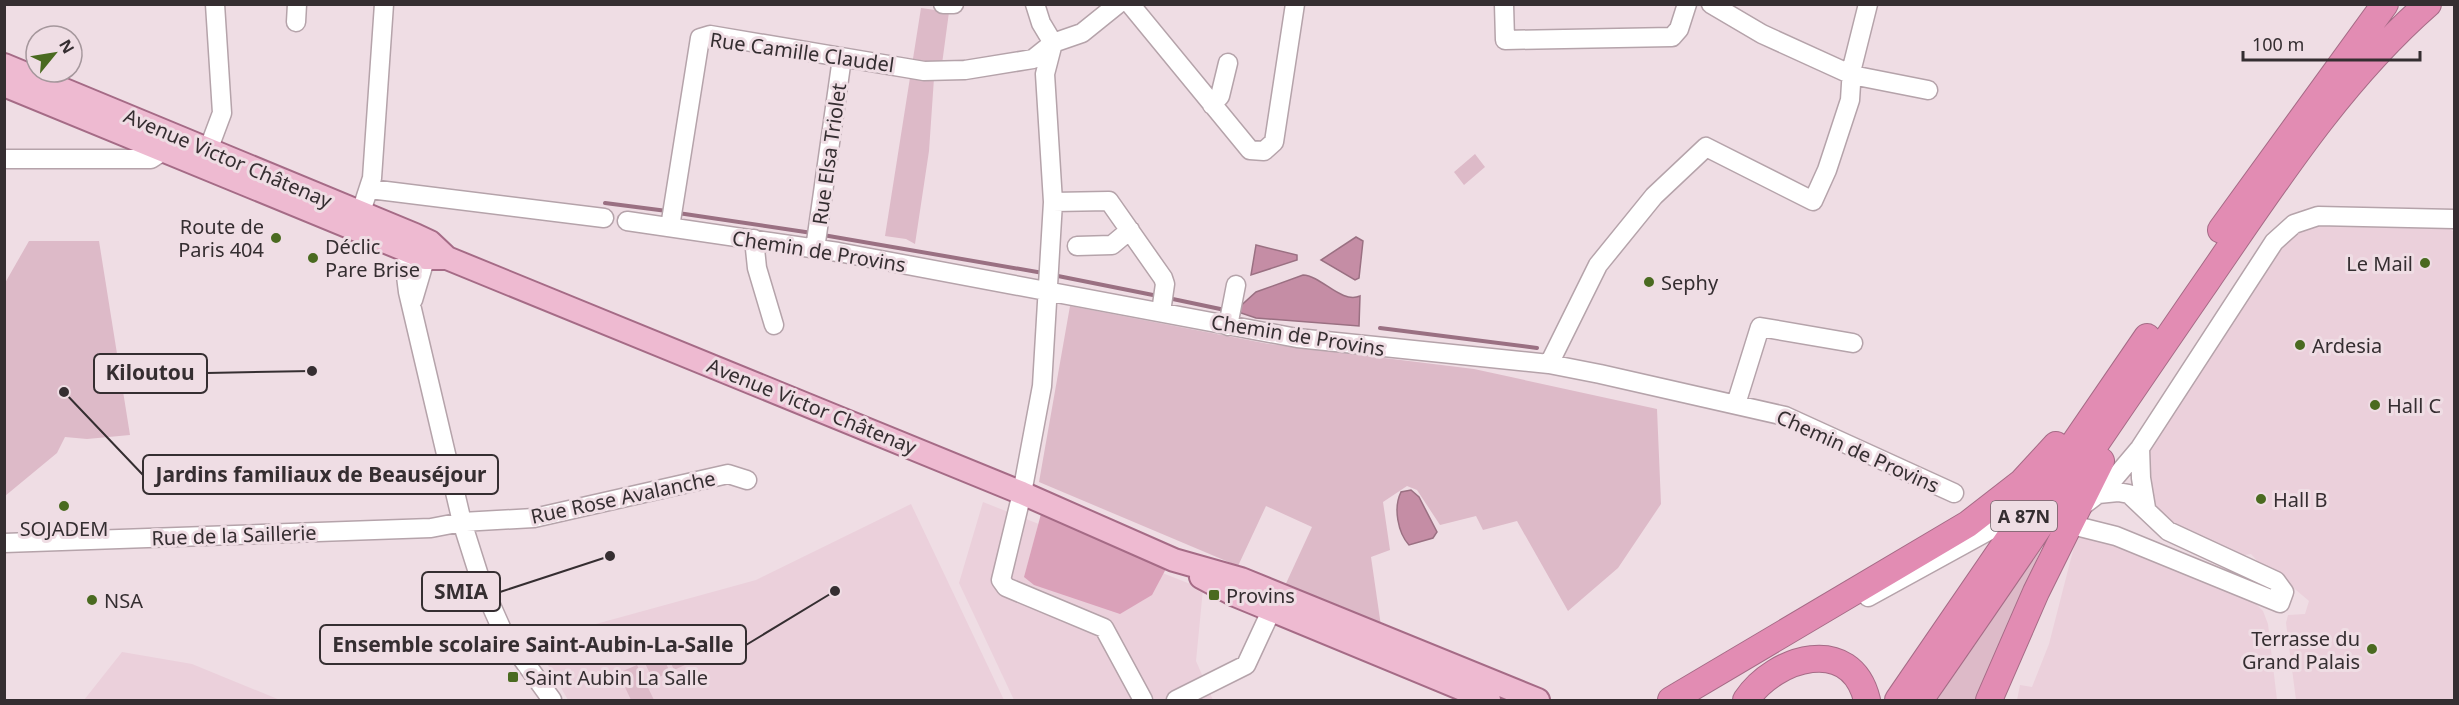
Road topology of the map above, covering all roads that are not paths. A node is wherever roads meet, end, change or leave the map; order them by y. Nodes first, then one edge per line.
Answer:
1 (214, 4) edge
2 (384, 4) edge
3 (943, 4) edge
4 (954, 4) edge
5 (1035, 4) edge
6 (1118, 4) edge
7 (1130, 4) edge
8 (1295, 4) edge
9 (1504, 4) edge
10 (1687, 4) edge
11 (1711, 4) edge
12 (1868, 4) edge
13 (2371, 4) edge
14 (2385, 4) edge
15 (2428, 4) edge
16 (1053, 43) junction
17 (2346, 55) junction
18 (842, 58) junction
19 (1228, 63) dead end
20 (4, 65) edge
21 (1851, 75) junction
22 (4, 85) edge
23 (1928, 90) dead end
24 (1212, 105) junction
25 (169, 142) junction
26 (206, 157) junction
27 (4, 159) edge
28 (370, 189) junction
29 (1053, 202) junction
30 (672, 217) junction
31 (604, 218) dead end
32 (2454, 219) edge
33 (358, 221) junction
34 (627, 221) dead end
35 (1130, 230) junction
36 (817, 239) junction
37 (754, 240) junction
38 (1077, 246) dead end
39 (425, 249) junction
40 (1049, 287) junction
41 (1235, 291) dead end
42 (1163, 299) junction
43 (1229, 321) junction
44 (774, 325) dead end
45 (2151, 333) junction
46 (1853, 343) dead end
47 (1549, 364) junction
48 (2129, 394) junction
49 (1736, 404) junction
50 (2140, 448) junction
51 (747, 480) dead end
52 (1022, 493) junction
53 (1954, 493) dead end
54 (2098, 494) junction
55 (2146, 508) junction
56 (2077, 520) junction
57 (462, 522) junction
58 (1990, 530) dead end
59 (4, 543) edge
60 (1174, 560) junction
61 (1849, 596) junction
62 (1272, 609) junction
63 (1735, 662) junction
64 (2001, 671) junction
65 (1672, 699) edge
66 (552, 700) edge
67 (1143, 700) edge
68 (1176, 700) edge
69 (1489, 700) edge
70 (1538, 700) edge
71 (1705, 700) edge
72 (1746, 700) edge
73 (1867, 700) edge
74 (1898, 700) edge
75 (1920, 700) edge
76 (1989, 700) edge
77 (1998, 700) edge

1 - 26 street
2 - 28 street
3 - 4 street
5 - 16 street
6 - 16 street, Rue Camille Claudel
7 - 24 street
8 - 24 street
9 - 10 street
11 - 21 street
12 - 21 street
13 - 17 highway, A 87N
14 - 17 highway
15 - 48 highway, A 87N
16 - 18 street, Rue Camille Claudel
16 - 29 street
17 - 45 highway, A 87N
18 - 30 street, Rue Camille Claudel
18 - 36 street, Rue Elsa Triolet
19 - 24 street
20 - 25 main road, Avenue Victor Châtenay
21 - 23 street
21 - 47 street
22 - 25 main road, Avenue Victor Châtenay
25 - 26 main road, Avenue Victor Châtenay
25 - 27 street
26 - 33 main road, Avenue Victor Châtenay
28 - 31 street
28 - 33 street
29 - 35 street
29 - 40 street
30 - 34 street, Chemin de Provins
30 - 37 street, Chemin de Provins
32 - 50 street
33 - 39 main road, Avenue Victor Châtenay
35 - 38 street
35 - 42 street
36 - 37 street, Chemin de Provins
36 - 40 street, Chemin de Provins
37 - 44 street
39 - 52 main road, Avenue Victor Châtenay
39 - 57 street
40 - 42 street, Chemin de Provins
40 - 52 street
41 - 43 street
42 - 43 street, Chemin de Provins
43 - 47 street, Chemin de Provins
45 - 61 highway
45 - 74 highway, A 87N
46 - 49 street
47 - 49 street, Chemin de Provins
48 - 56 highway
48 - 75 highway, A 87N
49 - 53 street, Chemin de Provins
50 - 54 street
50 - 55 street
51 - 57 street, Rue Rose Avalanche
52 - 60 main road, Avenue Victor Châtenay
52 - 67 street
54 - 55 street
54 - 56 street
55 - 56 street
56 - 64 highway
57 - 59 street, Rue de la Saillerie
57 - 66 street
58 - 61 street
60 - 62 main road
60 - 70 main road
61 - 63 highway
62 - 68 street
62 - 69 main road
63 - 65 highway
63 - 71 highway
64 - 76 highway
64 - 77 highway
72 - 73 highway

